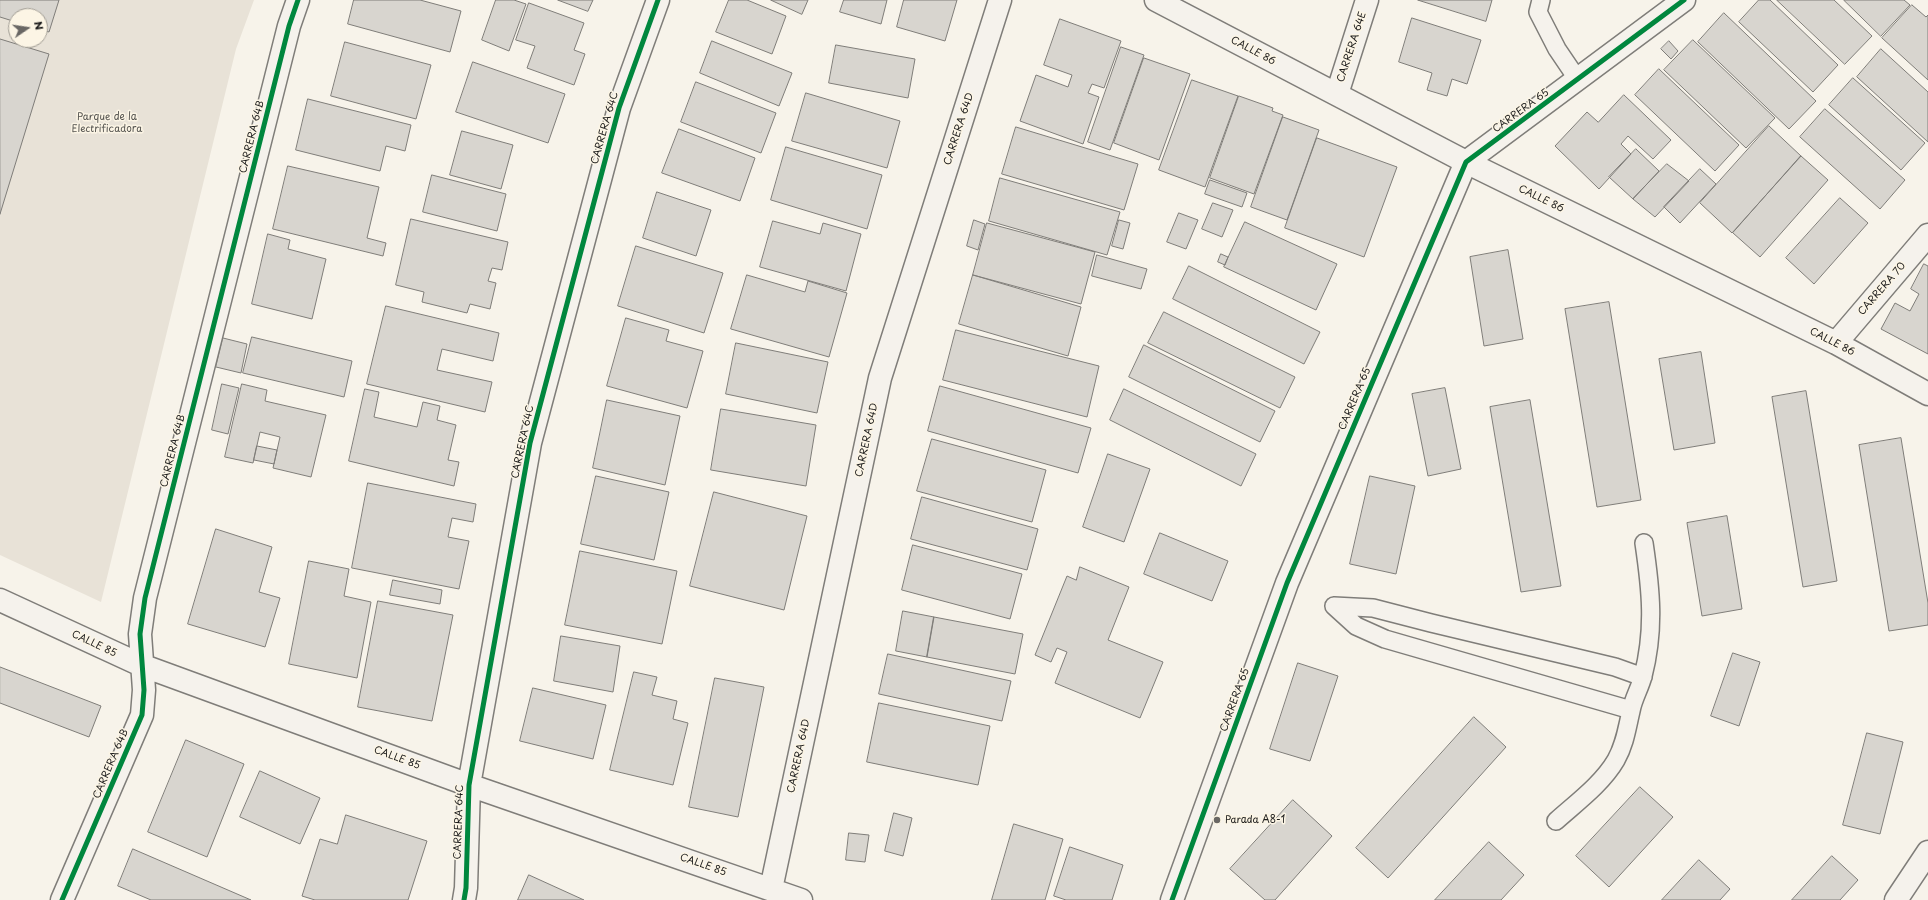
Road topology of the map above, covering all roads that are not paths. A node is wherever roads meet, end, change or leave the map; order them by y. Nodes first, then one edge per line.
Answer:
1 (298, 0) edge
2 (658, 0) edge
3 (1000, 0) edge
4 (1156, 0) edge
5 (1367, 0) edge
6 (1541, 0) edge
7 (1675, 3) edge
8 (1578, 80) junction
9 (1336, 94) junction
10 (1466, 162) junction
11 (1928, 235) edge
12 (1836, 343) junction
13 (1928, 394) edge
14 (1644, 543) dead end
15 (0, 600) edge
16 (141, 665) junction
17 (1643, 677) junction
18 (1631, 710) junction
19 (469, 785) junction
20 (1556, 821) dead end
21 (1928, 852) edge
22 (771, 889) junction
23 (62, 900) edge
24 (464, 900) edge
25 (801, 900) edge
26 (1172, 900) edge
27 (1896, 900) edge

1 - 16 street, CARRERA 64B
2 - 19 street, CARRERA 64C
3 - 22 street, CARRERA 64D
4 - 9 street, CALLE 86
5 - 9 street, CARRERA 64E
6 - 8 lane
7 - 8 street, CARRERA 65
8 - 10 street, CARRERA 65
9 - 10 street, CALLE 86
10 - 12 street, CALLE 86
10 - 26 street, CARRERA 65
11 - 12 street, CARRERA 70
12 - 13 street, CALLE 86
14 - 17 lane
15 - 16 street, CALLE 85
16 - 19 street, CALLE 85
16 - 23 street, CARRERA 64B
17 - 18 lane
17 - 18 lane
18 - 20 lane
19 - 22 street, CALLE 85
19 - 24 street, CARRERA 64C
21 - 27 street
22 - 25 street, CALLE 85

